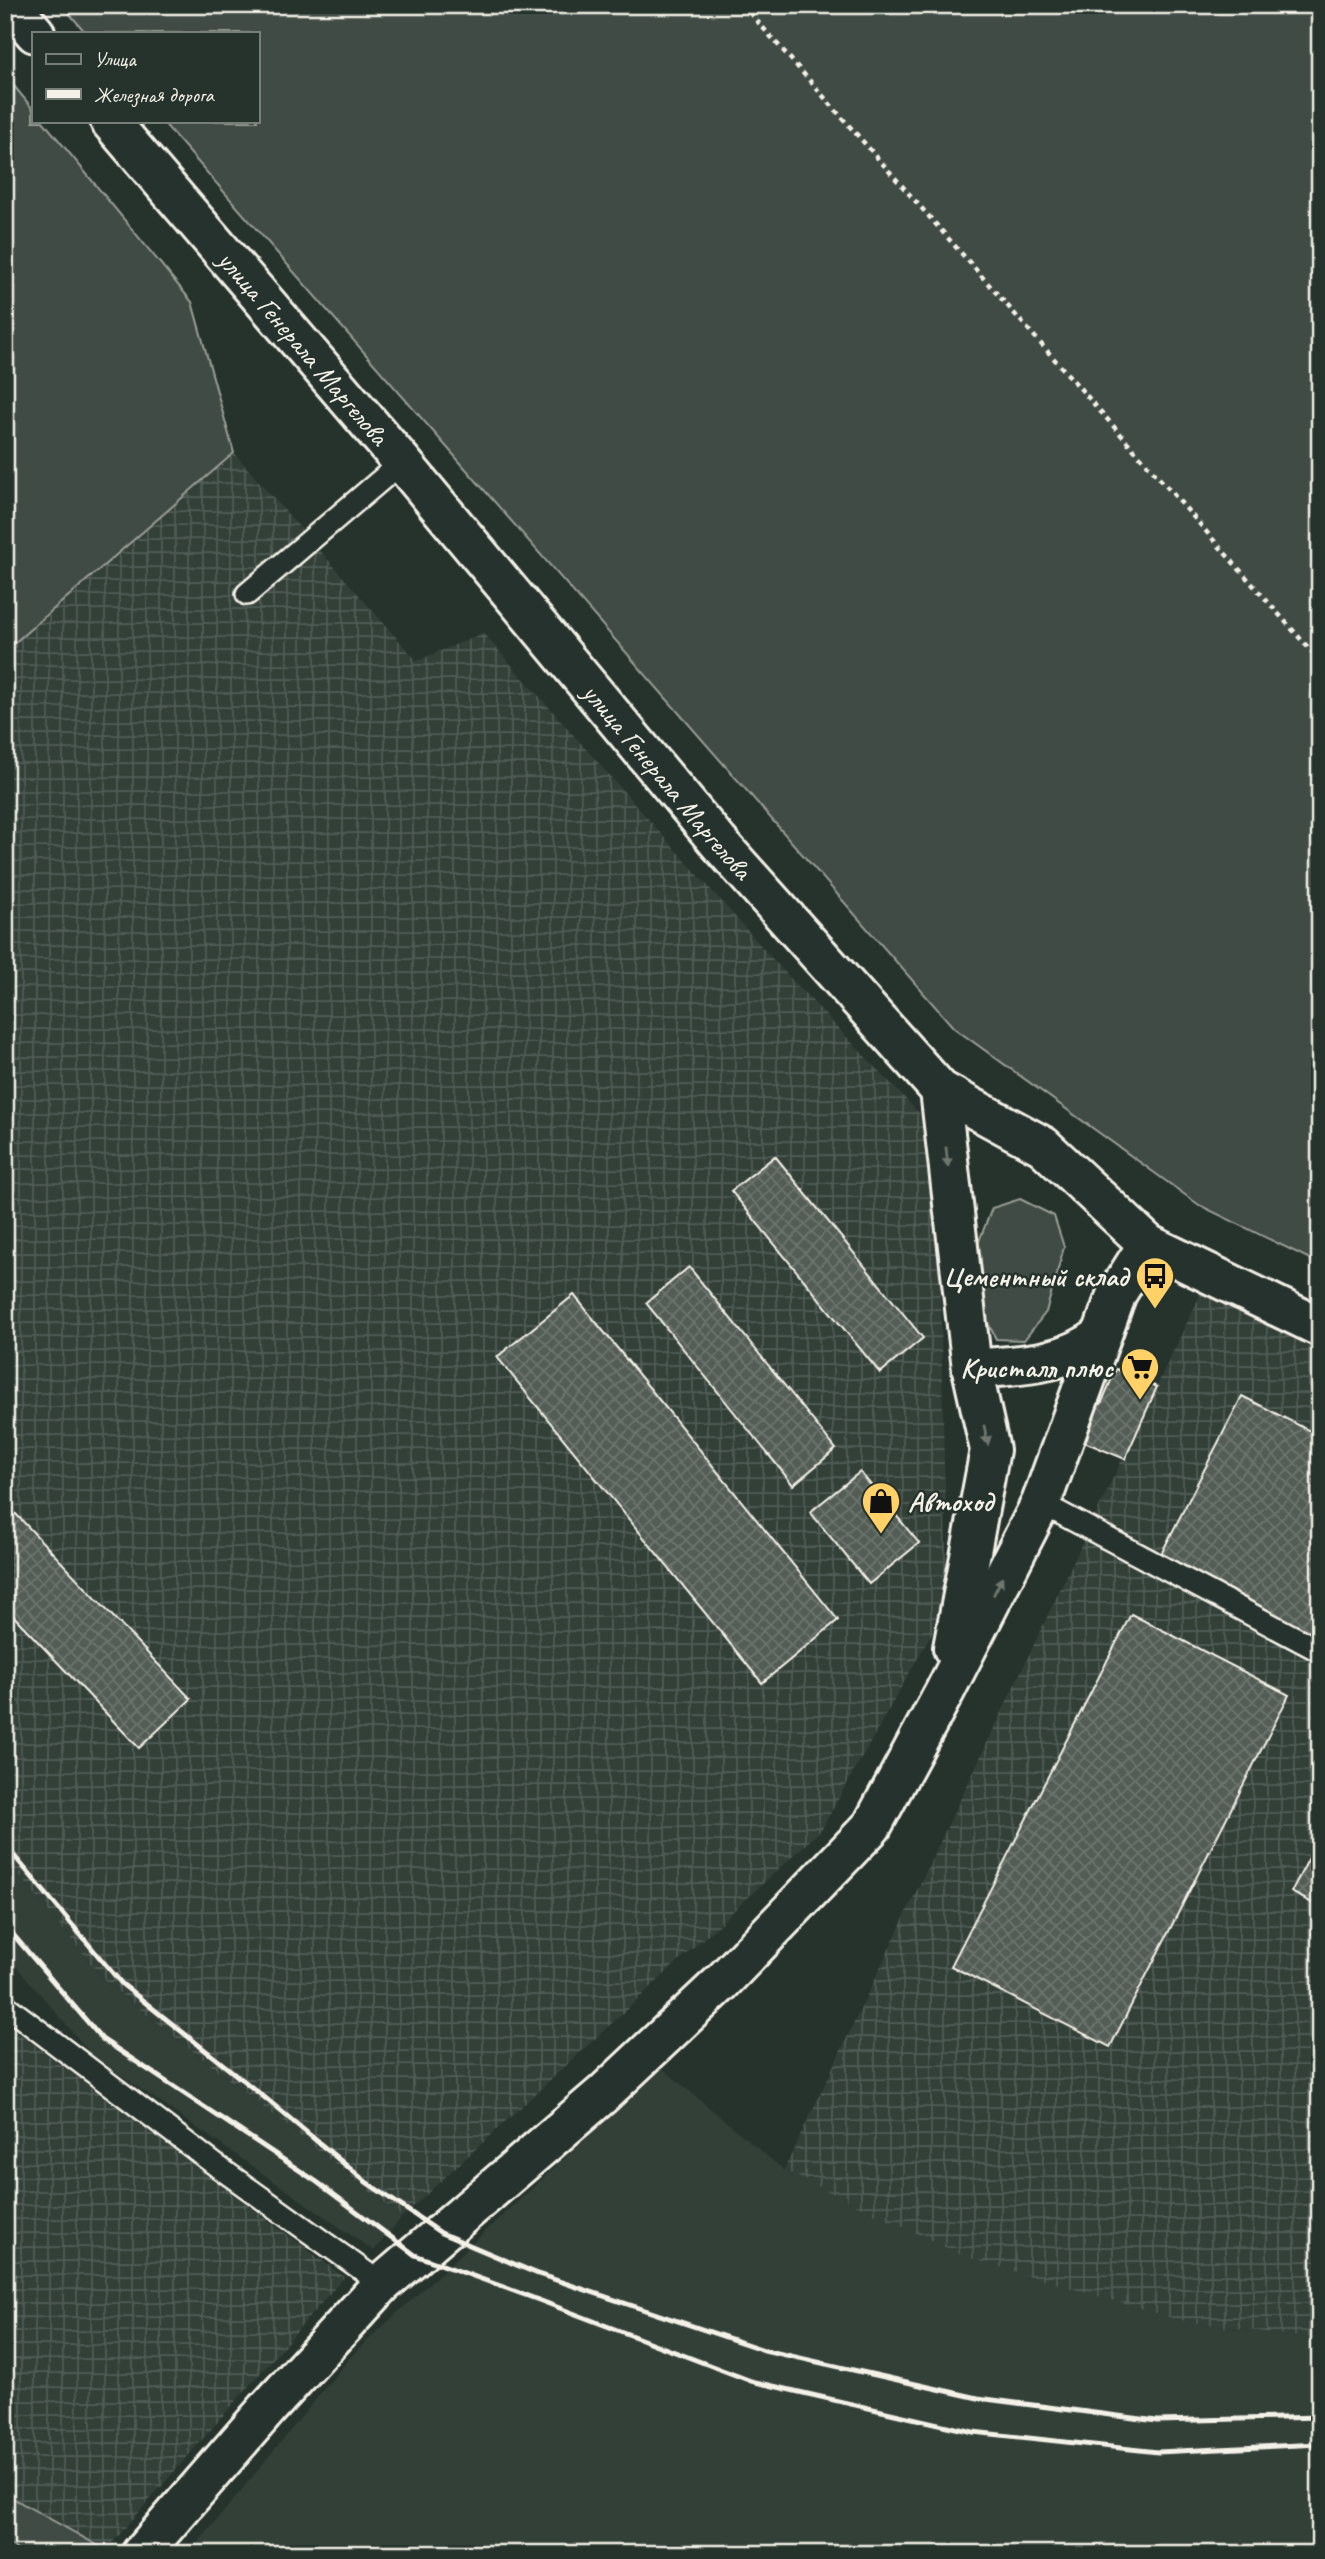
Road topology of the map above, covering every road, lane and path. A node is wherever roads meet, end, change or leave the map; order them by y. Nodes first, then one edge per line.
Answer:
1 (11, 5) edge
2 (743, 5) edge
3 (34, 32) edge
4 (111, 122) edge
5 (402, 462) junction
6 (247, 594) dead end
7 (1320, 661) edge
8 (940, 1090) junction
9 (1148, 1244) junction
10 (1320, 1327) edge
11 (1101, 1336) junction
12 (972, 1369) junction
13 (1041, 1503) junction
14 (1320, 1651) edge
15 (945, 1691) junction
16 (5, 2005) edge
17 (382, 2284) junction
18 (141, 2554) edge

1 - 3 street
2 - 7 path
4 - 5 street, улица Генерала Маргелова
5 - 6 lane
5 - 8 street, улица Генерала Маргелова
8 - 9 street, улица Генерала Маргелова
8 -> 12 street
9 - 10 street, улица Генерала Маргелова
9 - 11 street
11 - 12 street
11 - 13 street
12 -> 15 street
13 - 14 lane
15 -> 13 street
15 - 17 street
16 - 17 lane
17 - 18 street

